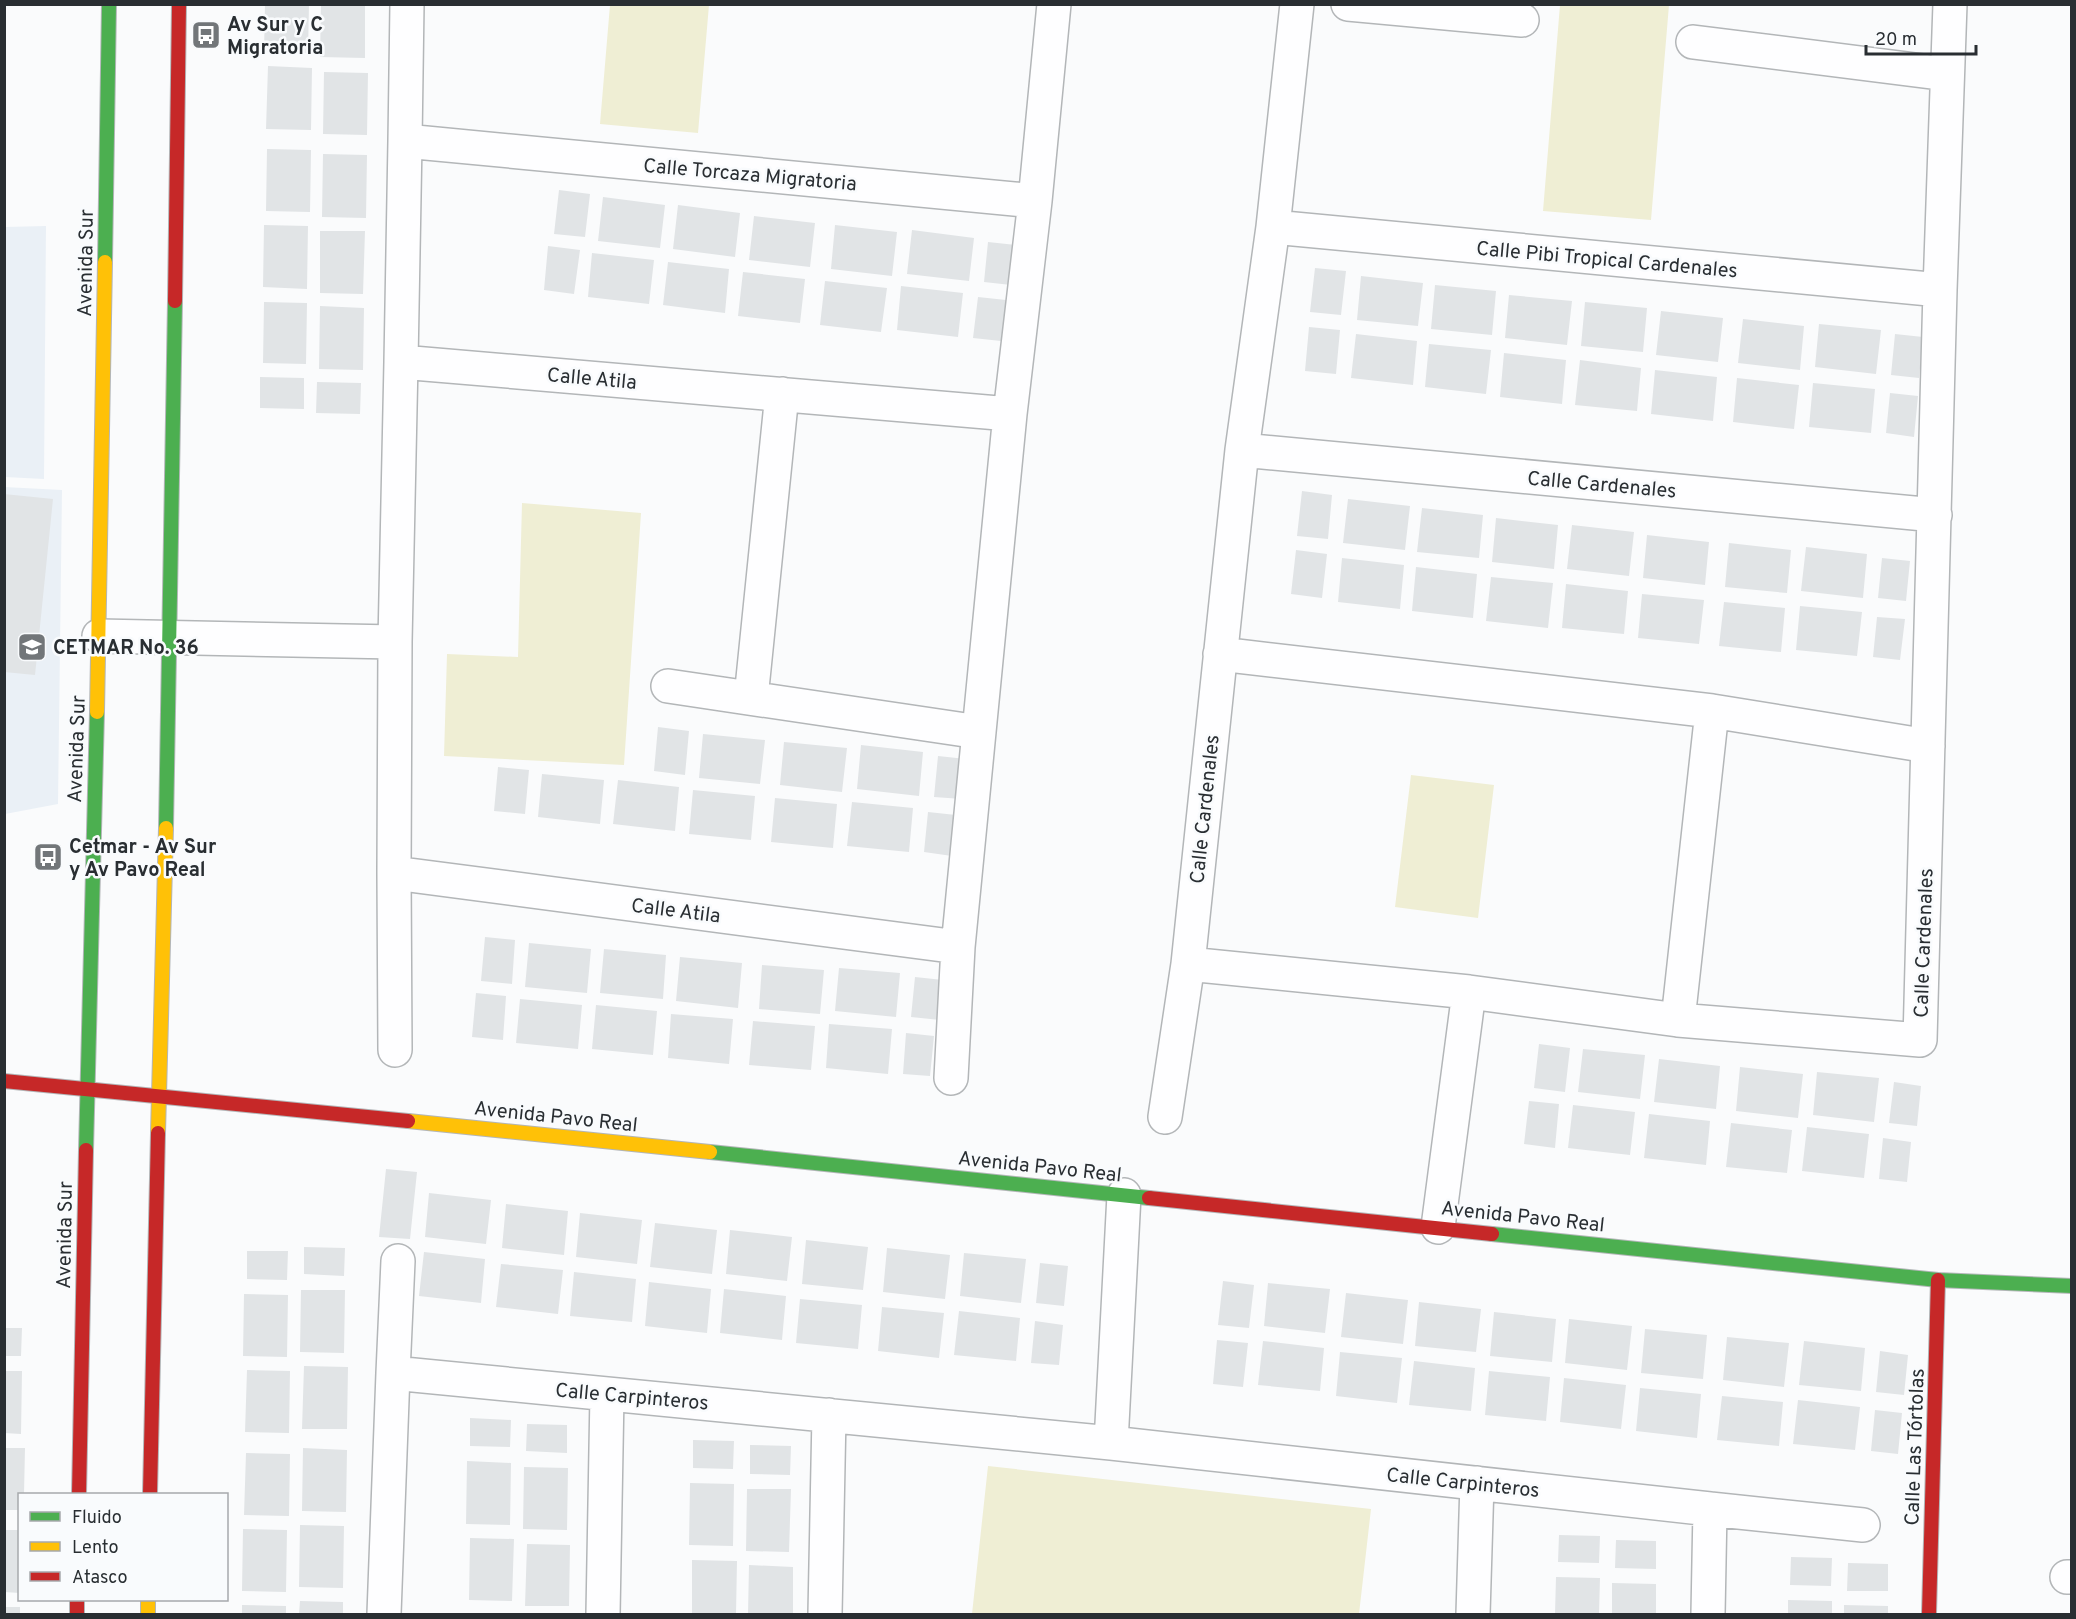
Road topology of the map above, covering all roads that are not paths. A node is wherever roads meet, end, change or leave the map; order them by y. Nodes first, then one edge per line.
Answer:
1 (109, 4) edge
2 (179, 4) edge
3 (407, 4) edge
4 (1054, 4) edge
5 (1297, 4) edge
6 (1348, 4) edge
7 (1950, 4) edge
8 (1522, 20) dead end
9 (1693, 42) dead end
10 (1947, 74) junction
11 (405, 141) junction
12 (1035, 201) junction
13 (1273, 227) junction
14 (1940, 290) junction
15 (401, 362) junction
16 (782, 394) junction
17 (1010, 414) junction
18 (1242, 450) junction
19 (1935, 515) junction
20 (99, 636) junction
21 (170, 638) junction
22 (395, 642) junction
23 (1220, 654) junction
24 (668, 686) dead end
25 (751, 698) junction
26 (1712, 711) junction
27 (979, 732) junction
28 (1928, 747) junction
29 (394, 873) junction
30 (958, 947) junction
31 (1188, 964) junction
32 (1470, 992) junction
33 (1678, 1020) junction
34 (395, 1050) dead end
35 (951, 1078) dead end
36 (4, 1081) edge
37 (87, 1090) junction
38 (159, 1095) junction
39 (1165, 1117) dead end
40 (1124, 1194) junction
41 (1438, 1227) junction
42 (398, 1261) dead end
43 (1938, 1280) junction
44 (2072, 1286) edge
45 (393, 1374) junction
46 (607, 1394) junction
47 (829, 1415) junction
48 (1111, 1443) junction
49 (1477, 1483) junction
50 (79, 1493) edge
51 (150, 1493) edge
52 (1710, 1509) junction
53 (1863, 1525) dead end
54 (384, 1614) edge
55 (603, 1614) edge
56 (825, 1614) edge
57 (1473, 1614) edge
58 (1708, 1614) edge
59 (1929, 1614) edge

1 - 20 main road, Avenida Sur
2 - 21 main road
3 - 11 street
4 - 12 street
5 - 13 street
6 - 8 street
7 - 10 street
9 - 10 street
10 - 14 street
11 - 12 street, Calle Torcaza Migratoria
11 - 15 street
12 - 17 street
13 - 14 street, Calle Pibi Tropical Cardenales
13 - 18 street
14 - 19 street
15 - 16 street, Calle Atila
15 - 22 street
16 - 17 street, Calle Atila
16 - 25 street
17 - 27 street
18 - 19 street, Calle Cardenales
18 - 23 street, Calle Cardenales
19 - 28 street, Calle Cardenales
20 - 21 street
20 - 37 main road, Avenida Sur
21 - 22 street
21 - 38 main road
22 - 29 street
23 - 26 street
23 - 31 street, Calle Cardenales
24 - 25 street
25 - 27 street
26 - 28 street
26 - 33 street
27 - 30 street
28 - 33 street, Calle Cardenales
29 - 30 street, Calle Atila
29 - 34 street
30 - 35 street
31 - 32 street, Calle Cardenales
31 - 39 street, Calle Cardenales
32 - 33 street, Calle Cardenales
32 - 41 street
36 - 37 main road, Avenida Pavo Real
37 - 38 main road, Avenida Pavo Real
37 - 50 main road, Avenida Sur
38 - 40 main road, Avenida Pavo Real
38 - 51 main road
40 - 41 main road, Avenida Pavo Real
40 - 48 street
41 - 43 main road, Avenida Pavo Real
42 - 45 street
43 - 44 main road, Avenida Pavo Real
43 - 59 main road, Calle Las Tórtolas
45 - 46 street, Calle Carpinteros
45 - 54 street
46 - 47 street, Calle Carpinteros
46 - 55 street
47 - 48 street, Calle Carpinteros
47 - 56 street
48 - 49 street, Calle Carpinteros
49 - 52 street, Calle Carpinteros
49 - 57 street
52 - 53 street, Calle Carpinteros
52 - 58 street

